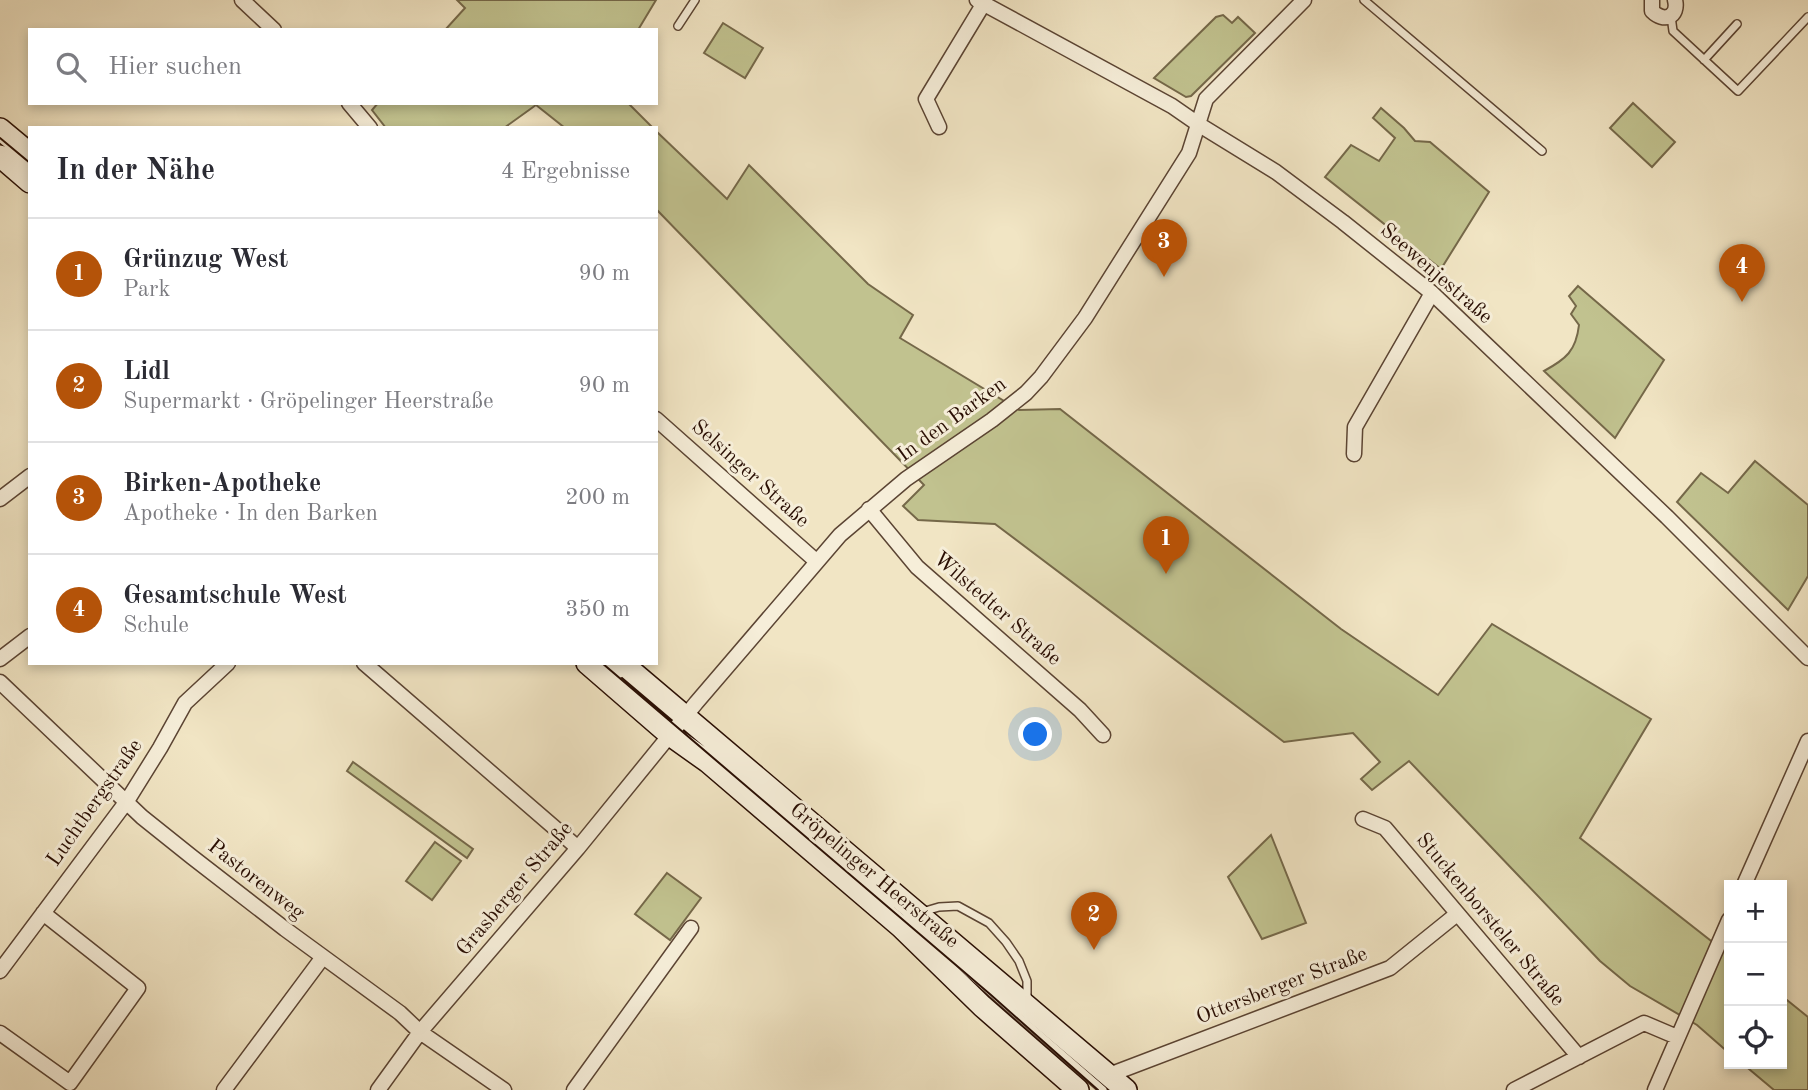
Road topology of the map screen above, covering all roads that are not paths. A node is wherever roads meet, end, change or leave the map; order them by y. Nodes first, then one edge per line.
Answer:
1 (242, 0) edge
2 (695, 0) edge
3 (1304, 0) edge
4 (1364, 0) edge
5 (1652, 0) edge
6 (1675, 0) edge
7 (980, 2) edge
8 (1671, 16) junction
9 (1808, 17) edge
10 (1737, 24) dead end
11 (678, 26) dead end
12 (272, 28) edge
13 (1704, 60) junction
14 (351, 105) edge
15 (1198, 124) junction
16 (367, 126) edge
17 (939, 127) dead end
18 (0, 128) edge
19 (1542, 151) dead end
20 (13, 153) edge
21 (28, 165) edge
22 (28, 179) edge
23 (1432, 293) junction
24 (658, 421) edge
25 (1354, 454) dead end
26 (28, 478) edge
27 (0, 499) edge
28 (869, 509) junction
29 (816, 561) junction
30 (28, 638) edge
31 (1808, 658) edge
32 (0, 659) edge
33 (226, 665) edge
34 (366, 665) edge
35 (590, 665) edge
36 (624, 671) edge
37 (0, 682) edge
38 (11, 693) junction
39 (0, 705) edge
40 (679, 725) junction
41 (1103, 735) dead end
42 (1808, 741) edge
43 (127, 801) junction
44 (1363, 819) dead end
45 (578, 848) junction
46 (1746, 880) edge
47 (895, 909) dead end
48 (43, 913) junction
49 (917, 913) junction
50 (1457, 914) junction
51 (691, 928) dead end
52 (1724, 931) edge
53 (323, 957) junction
54 (0, 971) edge
55 (1027, 1006) junction
56 (420, 1032) junction
57 (0, 1033) edge
58 (1678, 1037) junction
59 (1579, 1057) junction
60 (1106, 1083) edge
61 (1069, 1088) edge
62 (223, 1090) edge
63 (378, 1090) edge
64 (504, 1090) edge
65 (574, 1090) edge
66 (1126, 1090) edge
67 (1514, 1090) edge
68 (1655, 1090) edge

1 - 12 street
2 - 11 lane
3 - 15 street, In den Barken
4 - 19 lane
5 - 8 street
6 - 8 street
7 - 15 street, Seewenjestraße
7 - 17 street
8 - 13 lane
9 - 13 lane
10 - 13 lane
14 - 16 street
15 - 23 street, Seewenjestraße
15 - 28 street, In den Barken
18 - 20 main road
20 - 21 lane
20 - 22 main road
23 - 25 street
23 - 31 street, Seewenjestraße
24 - 29 street, Selsinger Straße
26 - 27 street
28 - 29 street, In den Barken
28 - 41 street, Wilstedter Straße
29 - 40 street, In den Barken
30 - 32 street
33 - 43 street, Luchtbergstraße
34 - 45 street
35 - 40 main road, Gröpelinger Heerstraße
36 - 40 main road, Gröpelinger Heerstraße
37 - 38 street, Pastorenweg
38 - 39 street
38 - 43 street, Pastorenweg
40 - 45 street, Grasberger Straße
40 - 49 main road, Gröpelinger Heerstraße
40 - 61 main road, Gröpelinger Heerstraße
42 - 46 street
43 - 48 street, Luchtbergstraße
43 - 53 street, Pastorenweg
44 - 50 street, Stuckenborsteler Straße
45 - 56 street, Grasberger Straße
47 - 60 lane
48 - 54 street, Luchtbergstraße
48 - 57 street
49 - 55 main road, Gröpelinger Heerstraße
49 - 55 lane
50 - 59 street, Stuckenborsteler Straße
50 - 60 street, Ottersberger Straße
51 - 65 street
52 - 58 street
53 - 56 street, Pastorenweg
53 - 62 street
55 - 60 main road, Gröpelinger Heerstraße
56 - 63 street, Grasberger Straße
56 - 64 street, Pastorenweg
58 - 59 street
58 - 68 street
59 - 67 street
60 - 66 main road, Gröpelinger Heerstraße

